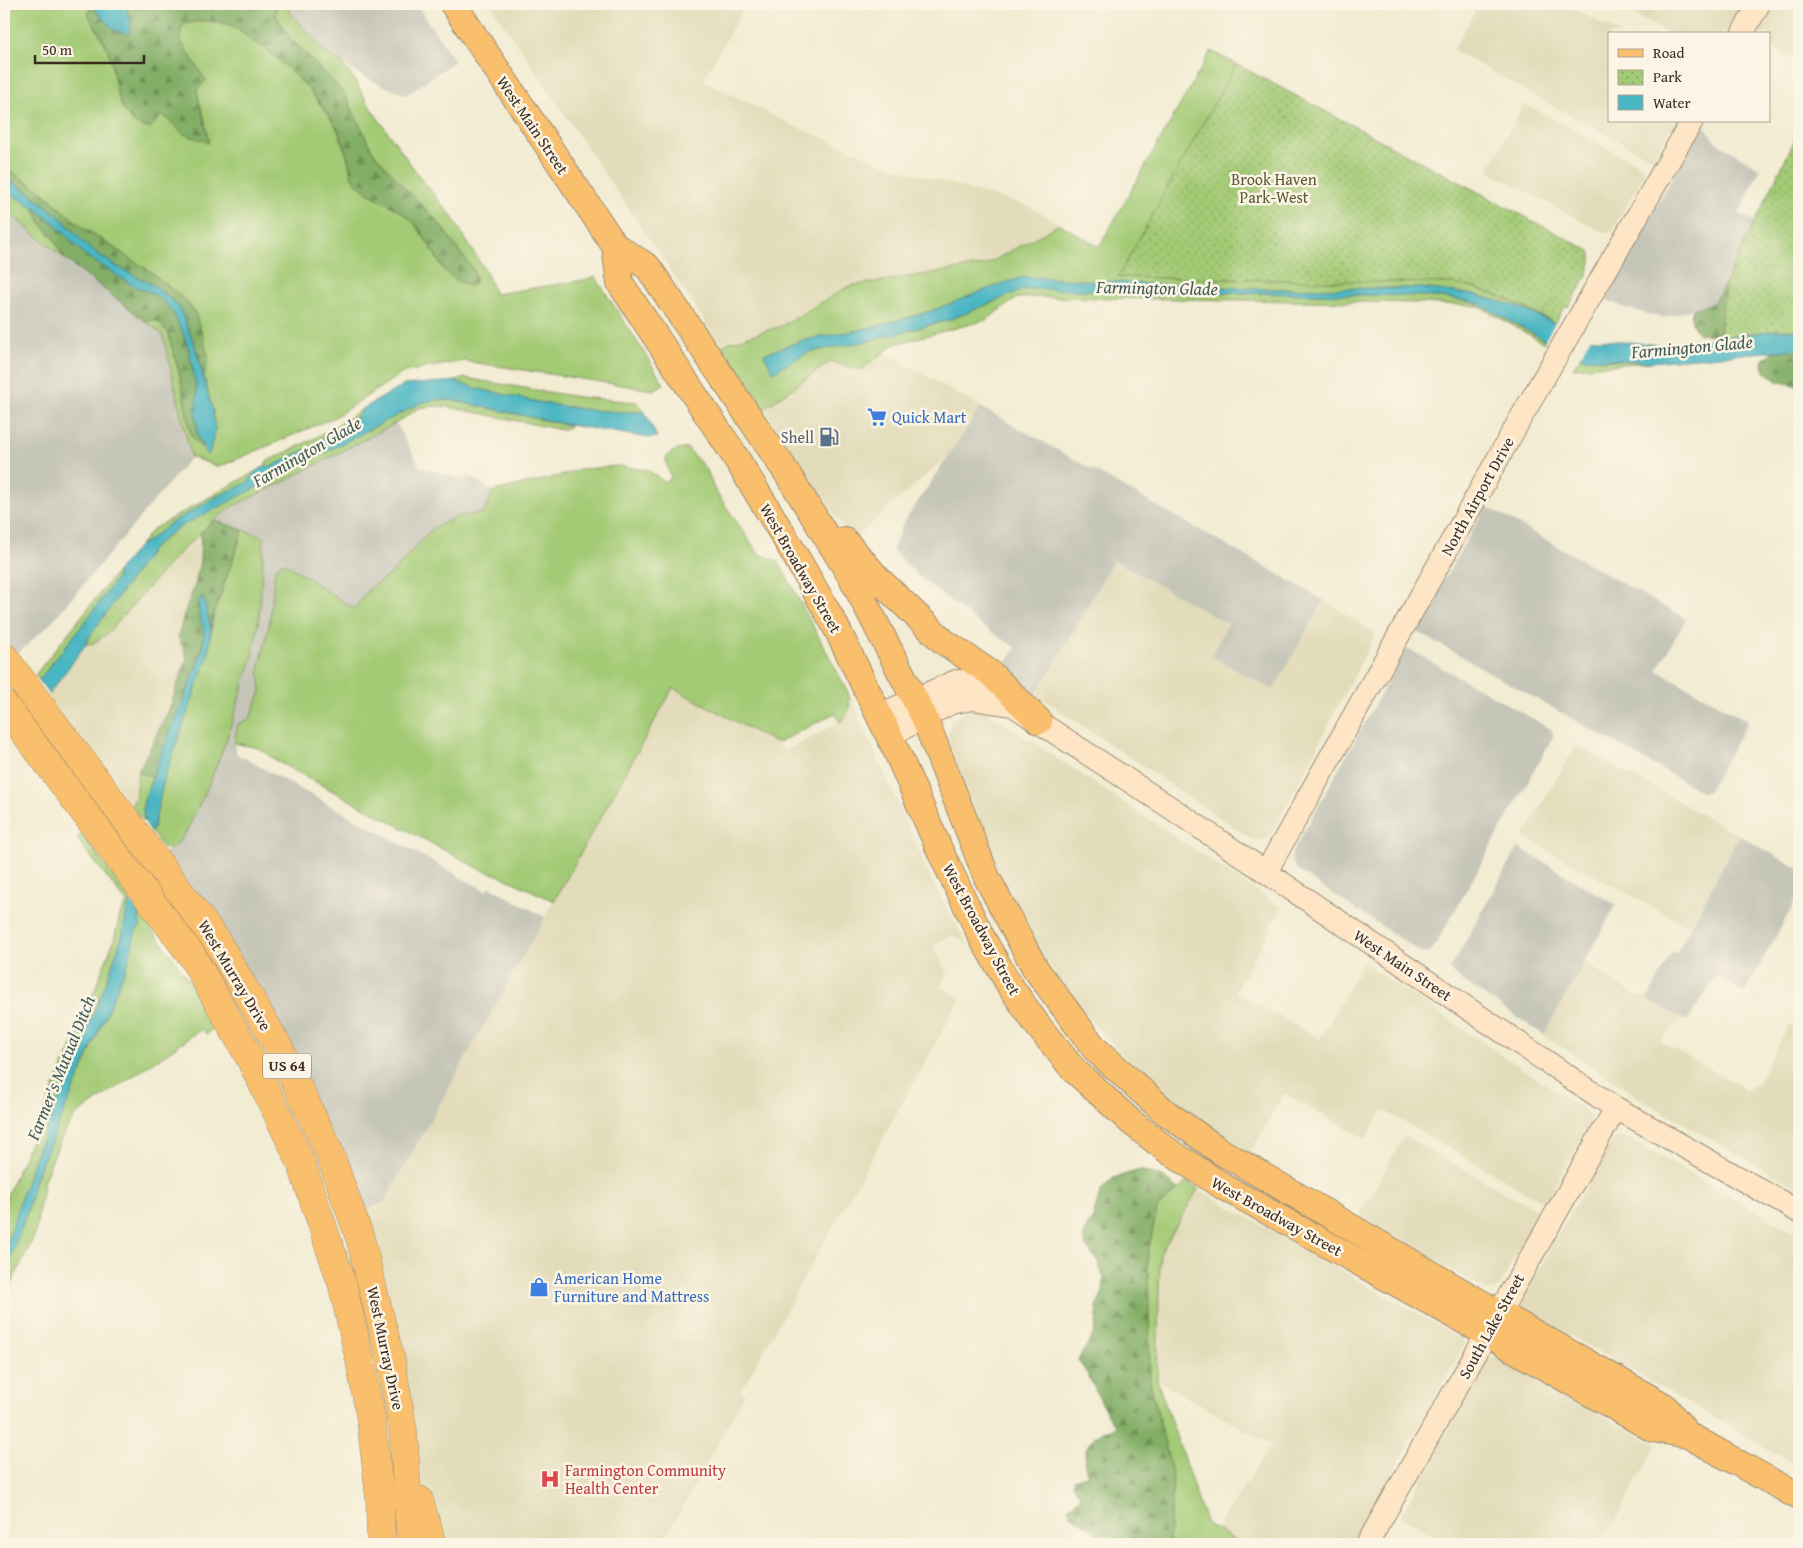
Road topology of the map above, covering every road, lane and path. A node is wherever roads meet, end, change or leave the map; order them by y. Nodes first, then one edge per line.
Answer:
1 (453, 4) edge
2 (1759, 4) edge
3 (1743, 32) edge
4 (1691, 122) edge
5 (615, 246) junction
6 (736, 398) joint
7 (706, 412) joint
8 (787, 473) junction
9 (4, 657) edge
10 (4, 705) edge
11 (920, 708) junction
12 (1039, 721) junction
13 (884, 725) junction
14 (1266, 872) junction
15 (1616, 1108) junction
16 (1799, 1212) edge
17 (1492, 1323) junction
18 (403, 1431) junction
19 (1799, 1497) edge
20 (381, 1544) edge
21 (410, 1544) edge
22 (432, 1544) edge
23 (1367, 1544) edge

1 - 5 main road, West Main Street
2 - 3 main road
4 - 14 main road, North Airport Drive
5 - 6 main road, West Main Street
5 - 7 main road, West Main Street
6 - 8 main road, West Broadway Street
7 - 13 main road, West Broadway Street
8 - 11 main road, West Broadway Street
8 - 12 main road
9 - 18 highway, West Murray Drive / US 64
10 - 20 highway, West Murray Drive / US 64
11 - 12 main road, West Main Street
11 - 13 main road, West Main Street
11 - 17 main road, West Broadway Street
12 - 14 main road, West Main Street
13 - 17 main road, West Broadway Street
14 - 15 main road, West Main Street
15 - 16 main road, West Main Street
15 - 17 main road, South Lake Street
17 - 19 main road, West Broadway Street
17 - 23 main road, South Lake Street
18 - 21 highway, West Murray Drive / US 64
18 - 22 highway

